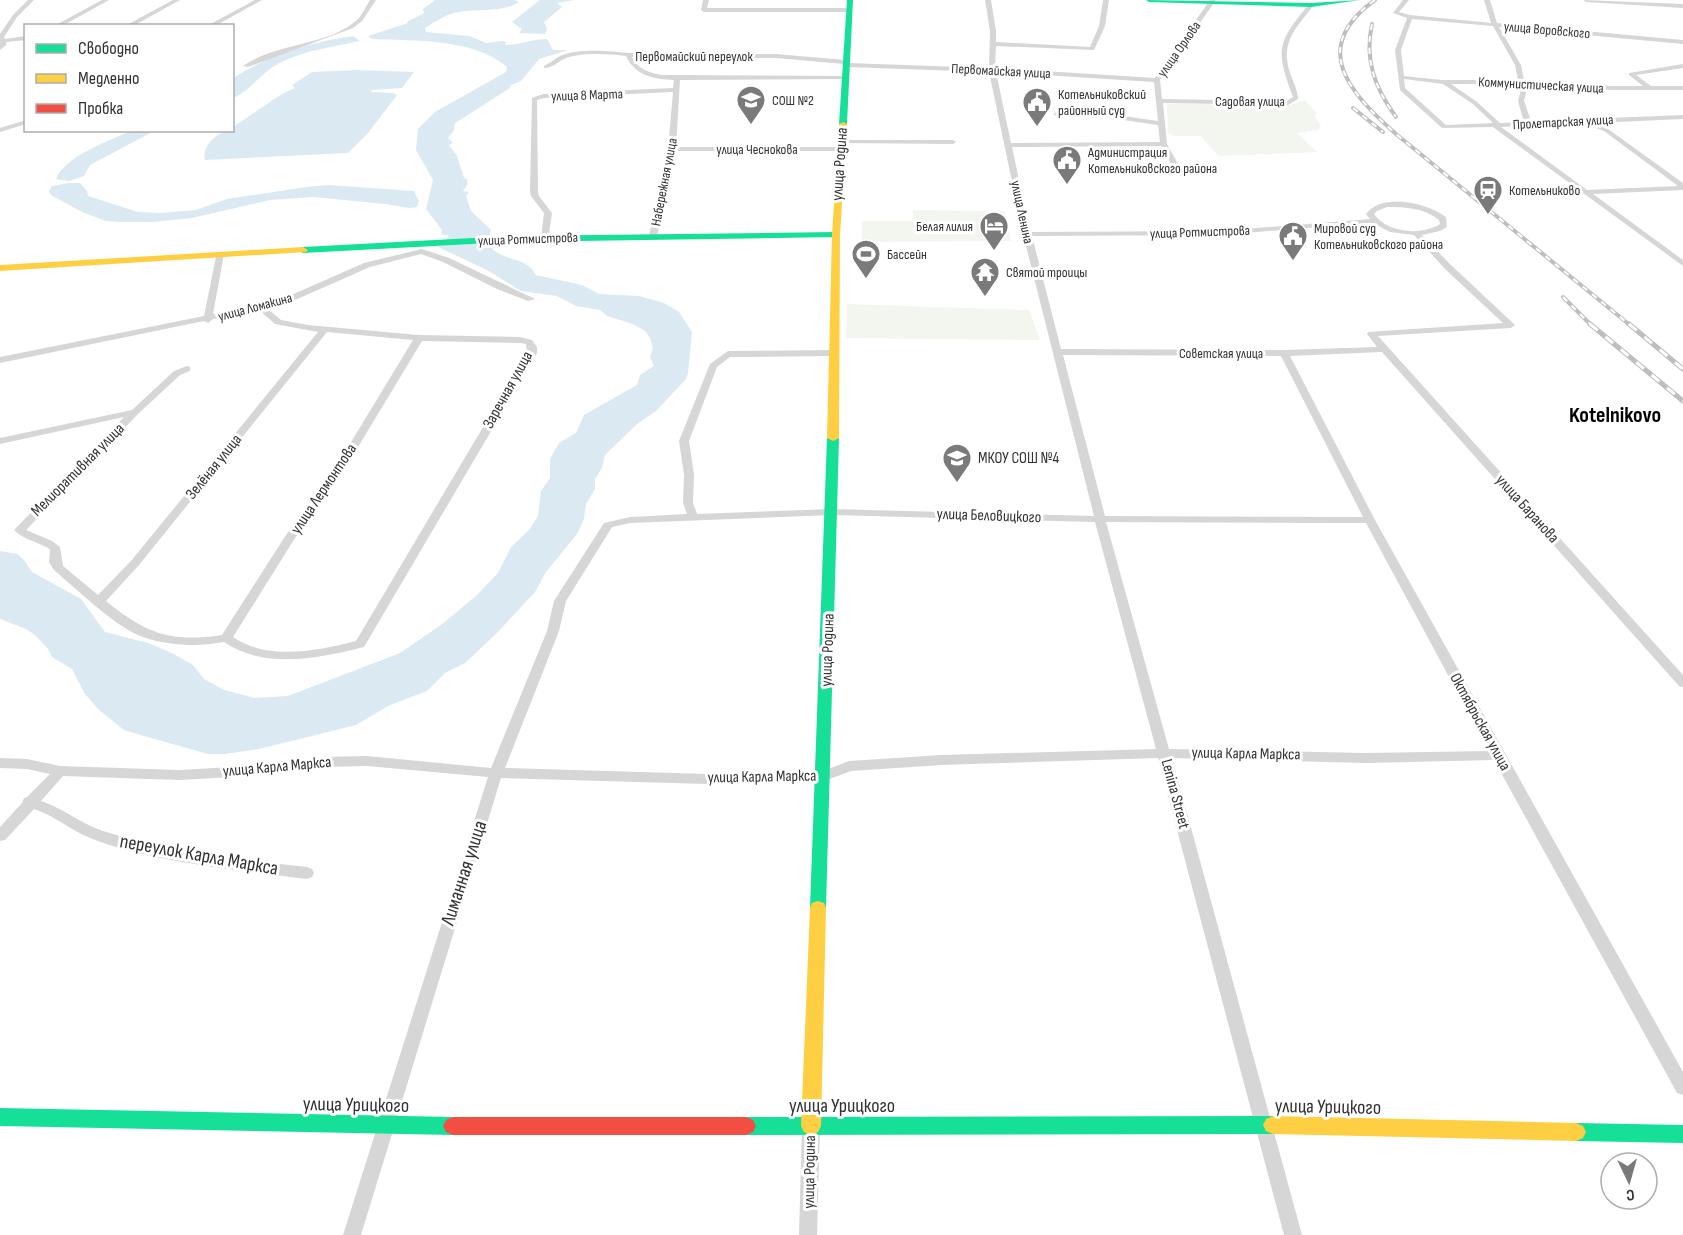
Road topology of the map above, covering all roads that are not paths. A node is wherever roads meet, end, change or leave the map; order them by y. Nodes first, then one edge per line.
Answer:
1 (31, 0) edge
2 (106, 0) edge
3 (177, 0) edge
4 (259, 0) edge
5 (373, 0) edge
6 (706, 0) edge
7 (988, 0) edge
8 (1106, 0) edge
9 (1149, 0) edge
10 (1357, 0) edge
11 (1406, 0) edge
12 (1487, 0) edge
13 (1586, 0) edge
14 (1212, 2) edge
15 (849, 5) edge
16 (1311, 5) junction
17 (1683, 6) edge
18 (8, 16) dead end
19 (15, 16) junction
20 (1410, 17) junction
21 (61, 24) edge
22 (132, 24) edge
23 (214, 24) edge
24 (1495, 25) junction
25 (24, 38) edge
26 (1, 40) edge
27 (1683, 42) edge
28 (993, 44) junction
29 (0, 48) edge
30 (628, 55) junction
31 (246, 66) dead end
32 (1683, 66) edge
33 (546, 67) dead end
34 (846, 68) junction
35 (992, 70) junction
36 (1400, 76) junction
37 (677, 78) junction
38 (1157, 80) junction
39 (1442, 82) junction
40 (1520, 82) junction
41 (1649, 88) junction
42 (1683, 88) edge
43 (677, 90) junction
44 (1159, 101) junction
45 (1056, 114) dead end
46 (1683, 117) edge
47 (1585, 121) junction
48 (24, 123) edge
49 (1161, 123) junction
50 (1528, 124) junction
51 (1497, 125) junction
52 (0, 130) edge
53 (953, 142) dead end
54 (1164, 144) junction
55 (842, 145) junction
56 (1007, 145) junction
57 (672, 149) junction
58 (1180, 175) dead end
59 (1683, 187) edge
60 (1585, 192) junction
61 (1374, 221) junction
62 (1416, 233) junction
63 (1026, 234) junction
64 (836, 235) junction
65 (653, 236) junction
66 (545, 238) junction
67 (220, 254) junction
68 (1683, 264) edge
69 (0, 268) edge
70 (531, 299) dead end
71 (261, 307) junction
72 (208, 320) junction
73 (324, 330) junction
74 (419, 338) junction
75 (1384, 349) junction
76 (1058, 352) junction
77 (832, 353) junction
78 (1284, 353) junction
79 (0, 360) edge
80 (187, 369) dead end
81 (135, 412) junction
82 (0, 441) edge
83 (832, 512) junction
84 (693, 517) junction
85 (1100, 519) junction
86 (1370, 520) junction
87 (608, 525) joint
88 (100, 600) junction
89 (226, 638) junction
90 (1683, 683) edge
91 (1163, 753) junction
92 (1498, 755) junction
93 (0, 763) edge
94 (60, 771) junction
95 (496, 772) junction
96 (824, 776) junction
97 (29, 802) junction
98 (0, 836) edge
99 (307, 873) dead end
100 (1683, 1088) edge
101 (0, 1117) edge
102 (1265, 1125) junction
103 (384, 1126) junction
104 (811, 1126) junction
105 (1683, 1134) edge
106 (352, 1235) edge
107 (808, 1235) edge
108 (1293, 1235) edge

1 - 19 street
2 - 21 street
3 - 22 street
4 - 23 street
5 - 31 street
6 - 15 street
7 - 28 street, улица Ленина
8 - 28 street
9 - 14 street
10 - 16 street
11 - 20 street
12 - 24 street
13 - 17 street
14 - 16 street
14 - 38 street, улица Орлова
15 - 34 street, улица Родина
16 - 44 street, Садовая улица
18 - 19 street
19 - 26 street
20 - 24 street, улица Воровского
20 - 36 street
24 - 27 street, улица Воровского
24 - 40 street
25 - 26 street
26 - 29 street
28 - 35 street, улица Ленина
30 - 33 street, Первомайский переулок
30 - 34 street, Первомайский переулок
30 - 37 street
32 - 41 street
34 - 35 street, Первомайская улица
34 - 37 street, Первомайская улица
34 - 55 street, улица Родина
35 - 38 street, Первомайская улица
35 - 56 street, улица Ленина
36 - 39 street, Коммунистическая улица
36 - 51 street, Пролетарская улица
37 - 43 street, Набережная улица
38 - 44 street, улица Орлова
39 - 40 street, Коммунистическая улица
39 - 51 street
40 - 41 street, Коммунистическая улица
40 - 50 street
41 - 42 street, Коммунистическая улица
43 - 57 street, Набережная улица
43 - 66 street, улица 8 Марта
44 - 49 street
45 - 49 street
46 - 47 street, Пролетарская улица
47 - 50 street, Пролетарская улица
47 - 59 street
48 - 52 street
49 - 54 street
50 - 51 street, Пролетарская улица
51 - 60 street
53 - 55 street, улица Чеснокова
54 - 56 street
54 - 58 street
55 - 57 street, улица Чеснокова
55 - 64 street, улица Родина
56 - 63 street, улица Ленина
57 - 65 street, Набережная улица
59 - 60 street
60 - 68 street
61 - 62 street
61 - 62 street
61 - 63 street, улица Ротмистрова
62 - 75 street, улица Баранова
63 - 76 street, улица Ленина
64 - 65 street, улица Ротмистрова
64 - 77 street, улица Родина
65 - 66 street, улица Ротмистрова
66 - 67 street, улица Ротмистрова
67 - 69 street, улица Ротмистрова
67 - 72 street
70 - 71 street, улица Ломакина
71 - 72 street, улица Ломакина
71 - 73 street, Заречная улица
72 - 79 street, улица Ломакина
73 - 74 street, Заречная улица
73 - 88 street, Зелёная улица
74 - 89 street, улица Лермонтова
74 - 89 street, Заречная улица
75 - 78 street, Советская улица
75 - 90 street, улица Баранова
76 - 78 street, Советская улица
76 - 85 street, Lenina Street
77 - 83 street, улица Родина
77 - 84 street
78 - 86 street, Октябрьская улица
80 - 81 street, Мелиоративная улица
81 - 82 street, Мелиоративная улица
81 - 88 street, Мелиоративная улица
83 - 84 street, улица Беловицкого
83 - 85 street, улица Беловицкого
83 - 96 street, улица Родина
84 - 87 street, улица Беловицкого
85 - 86 street, улица Беловицкого
85 - 91 street, Lenina Street
86 - 92 street, Октябрьская улица
87 - 95 street, Лиманная улица
88 - 89 street, Мелиоративная улица
91 - 92 street, улица Карла Маркса
91 - 96 street, улица Карла Маркса
91 - 102 street, Lenina Street
92 - 100 street, Октябрьская улица
93 - 94 street, улица Карла Маркса
94 - 95 street, улица Карла Маркса
94 - 97 street
95 - 96 street, улица Карла Маркса
95 - 103 street, Лиманная улица
96 - 104 street, улица Родина
97 - 98 street
97 - 99 street, переулок Карла Маркса
101 - 103 street, улица Урицкого
102 - 104 street, улица Урицкого
102 - 105 street, улица Урицкого
102 - 108 street, Lenina Street
103 - 104 street, улица Урицкого
103 - 106 street, Лиманная улица
104 - 107 street, улица Родина

